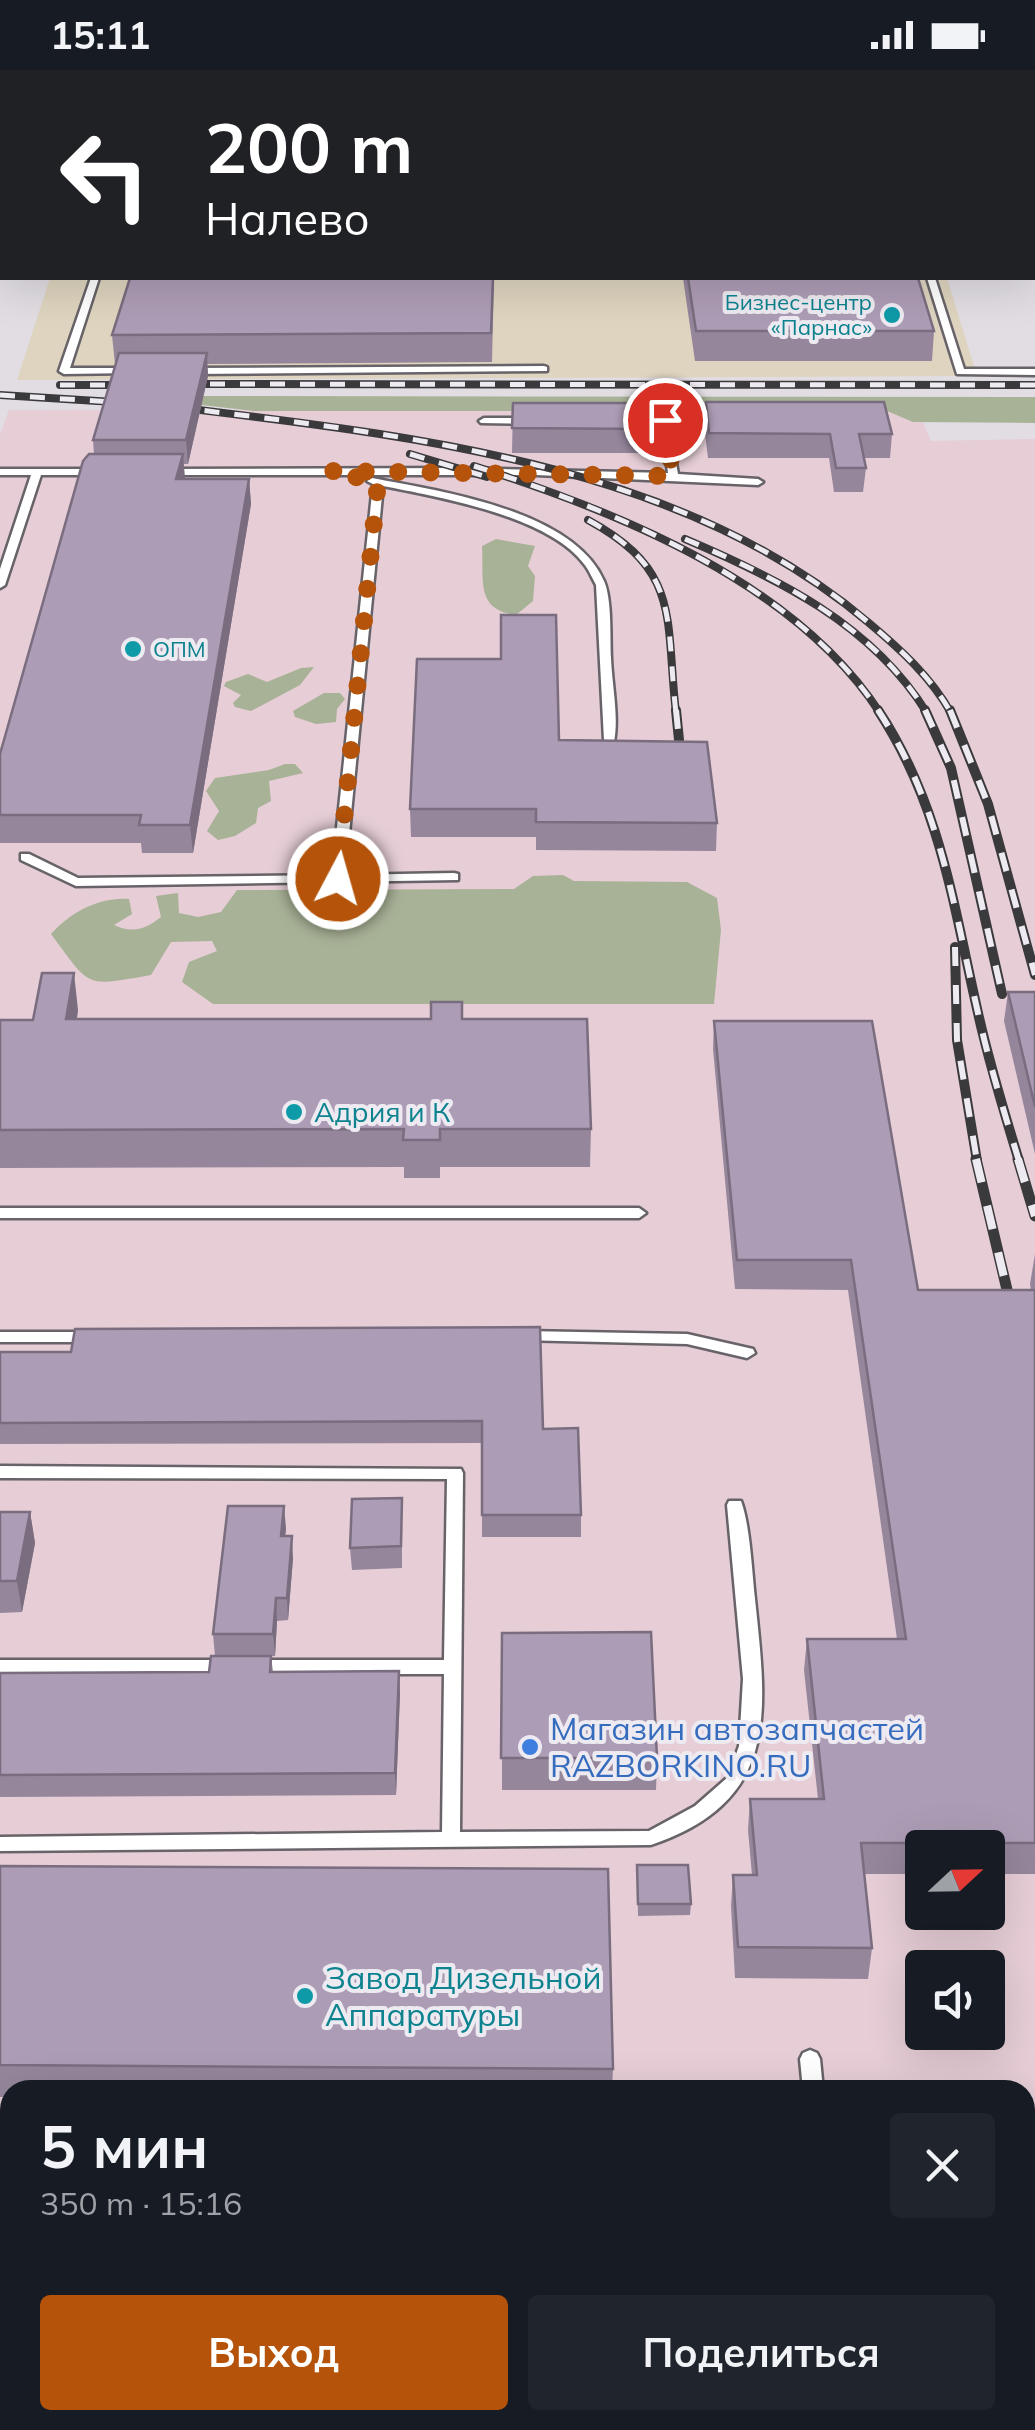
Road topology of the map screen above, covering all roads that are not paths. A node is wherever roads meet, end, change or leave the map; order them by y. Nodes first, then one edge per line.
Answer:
1 (94, 280) edge
2 (932, 280) edge
3 (544, 369) dead end
4 (140, 371) edge
5 (178, 371) edge
6 (1035, 372) edge
7 (484, 421) dead end
8 (538, 421) edge
9 (611, 421) edge
10 (329, 471) junction
11 (0, 472) edge
12 (38, 472) junction
13 (101, 472) edge
14 (158, 472) edge
15 (673, 476) junction
16 (378, 482) junction
17 (758, 482) dead end
18 (0, 585) edge
19 (610, 740) edge
20 (25, 857) dead end
21 (454, 877) dead end
22 (338, 879) junction
23 (639, 1213) dead end
24 (0, 1214) edge
25 (500, 1336) edge
26 (100, 1337) edge
27 (0, 1338) edge
28 (747, 1353) dead end
29 (0, 1472) edge
30 (736, 1505) dead end
31 (0, 1667) edge
32 (454, 1668) junction
33 (451, 1838) junction
34 (0, 1844) edge
35 (810, 2060) dead end
36 (812, 2080) edge

1 - 4 lane
2 - 6 lane
3 - 5 lane
7 - 8 lane
9 - 15 lane
10 - 14 lane
10 - 15 lane
10 - 16 lane
11 - 12 lane
12 - 13 lane
12 - 18 lane
15 - 17 lane
16 - 19 lane
16 - 22 lane
20 - 22 lane
21 - 22 lane
23 - 24 lane
25 - 28 lane
26 - 27 lane
29 - 32 lane
30 - 33 lane
31 - 32 lane
32 - 33 lane
33 - 34 lane
35 - 36 lane

